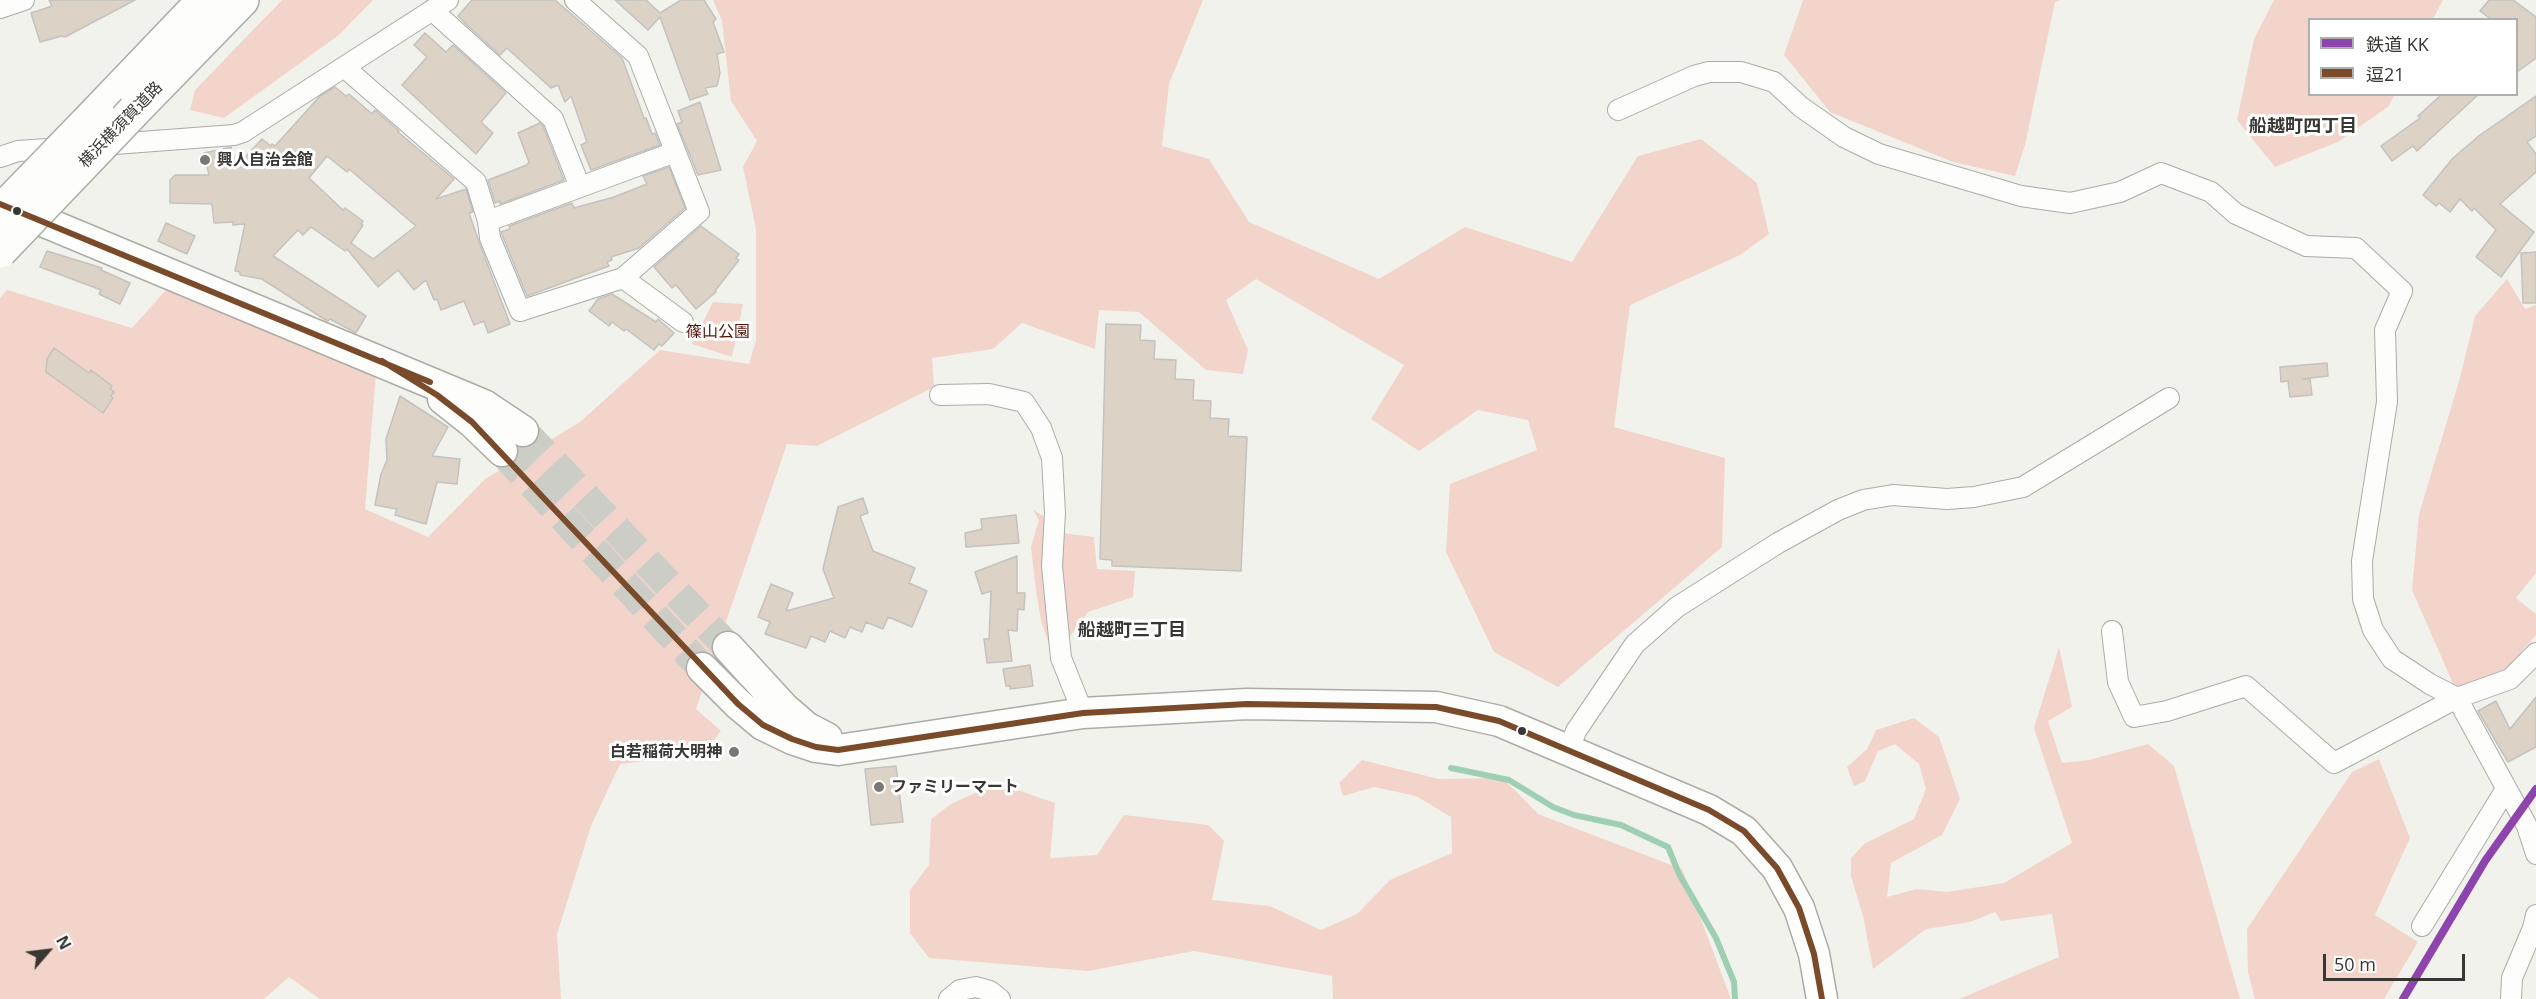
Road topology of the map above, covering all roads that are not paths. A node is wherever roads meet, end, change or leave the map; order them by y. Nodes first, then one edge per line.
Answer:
1 (24, 0) edge
2 (204, 0) edge
3 (242, 0) edge
4 (575, 0) edge
5 (440, 5) edge
6 (0, 8) edge
7 (344, 67) junction
8 (1618, 110) dead end
9 (675, 152) junction
10 (0, 157) edge
11 (580, 187) junction
12 (0, 204) edge
13 (0, 212) edge
14 (488, 221) junction
15 (0, 251) edge
16 (623, 278) junction
17 (684, 322) dead end
18 (382, 361) junction
19 (940, 395) dead end
20 (2169, 398) dead end
21 (523, 431) tunnel mouth
22 (502, 451) tunnel mouth
23 (2112, 631) dead end
24 (728, 647) tunnel mouth
25 (2536, 653) edge
26 (702, 668) tunnel mouth
27 (2457, 698) junction
28 (1083, 713) junction
29 (858, 748) junction
30 (1569, 750) junction
31 (2506, 789) junction
32 (2536, 854) edge
33 (2536, 915) edge
34 (2422, 926) dead end
35 (949, 999) edge
36 (1000, 999) edge
37 (1822, 999) edge
38 (2511, 999) edge

1 - 6 street
2 - 13 highway, 横浜横須賀道路, bridge
3 - 15 highway, 横浜横須賀道路, bridge
4 - 9 street
5 - 7 street
5 - 11 street
7 - 10 street
7 - 14 street
8 - 27 street
9 - 11 street
9 - 16 street
11 - 14 street
12 - 18 main road
14 - 16 street
16 - 17 street
18 - 21 main road
18 - 22 main road
19 - 28 street
20 - 30 street
23 - 27 street
24 - 29 main road
25 - 27 street
26 - 29 main road
27 - 31 street
28 - 29 main road
28 - 30 main road
30 - 37 main road
31 - 32 street
31 - 34 street
33 - 38 street
35 - 36 street

